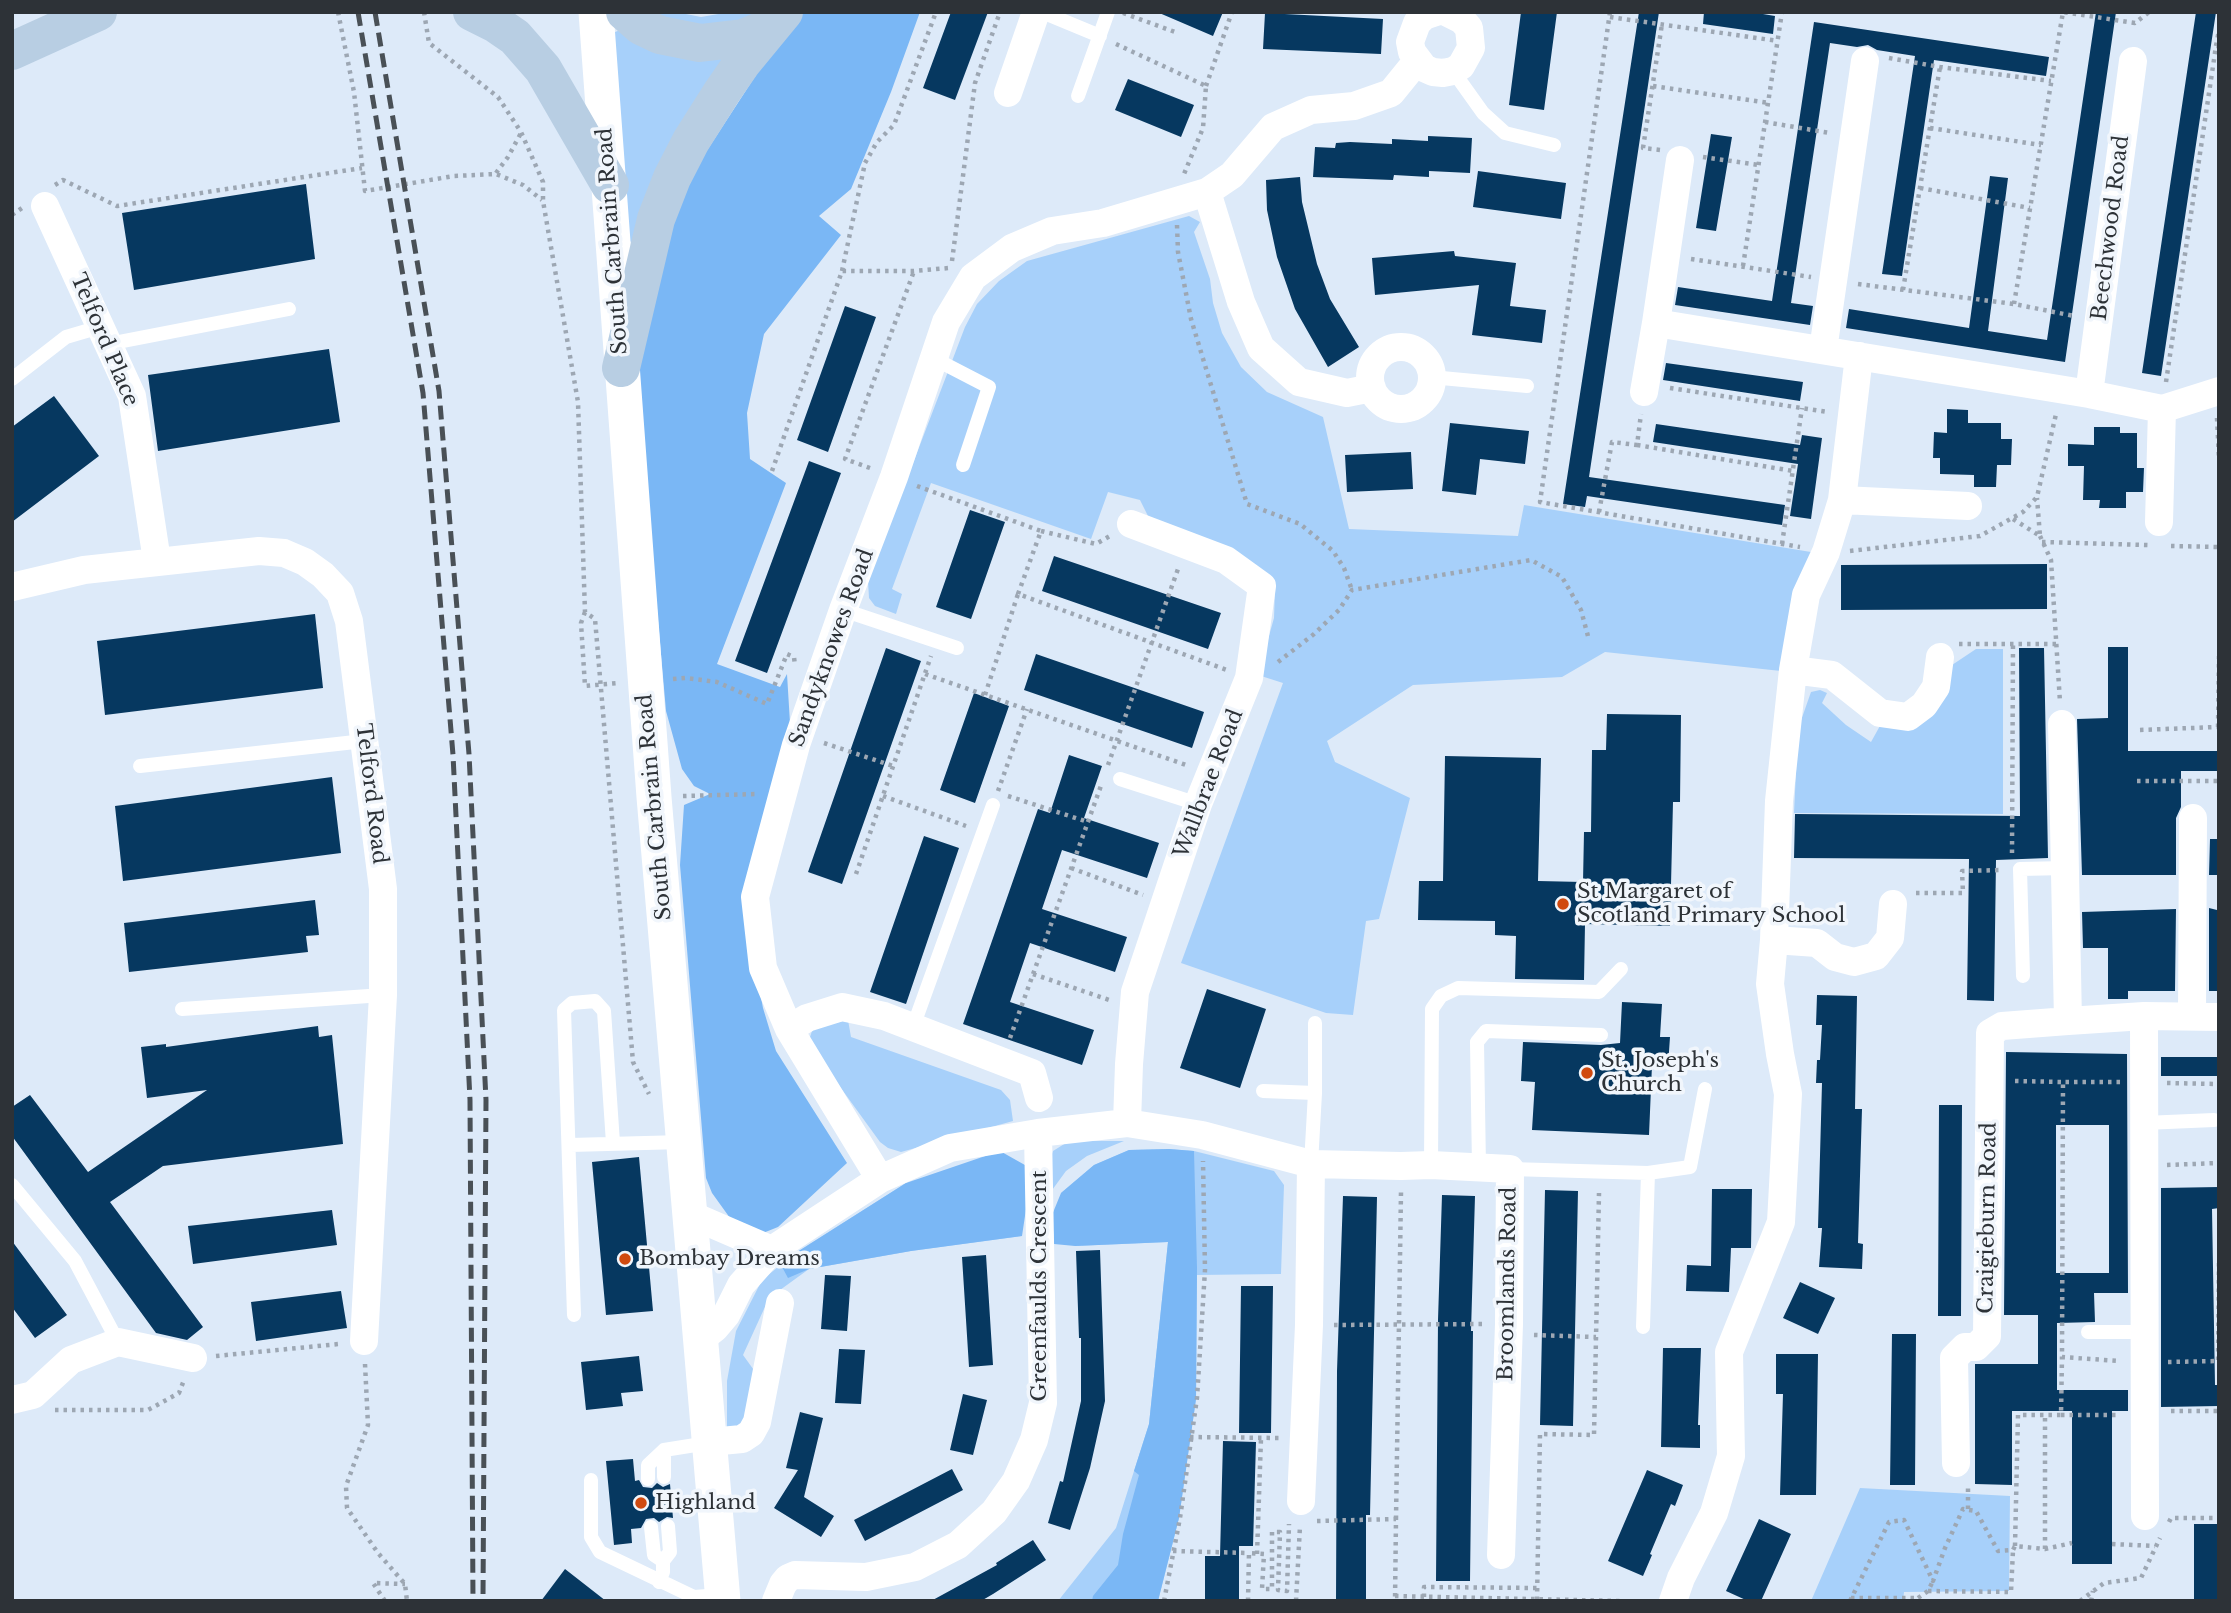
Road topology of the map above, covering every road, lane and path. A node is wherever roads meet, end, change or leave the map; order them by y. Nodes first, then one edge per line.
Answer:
1 (56, 12) edge
2 (98, 12) edge
3 (338, 12) edge
4 (424, 12) edge
5 (472, 12) edge
6 (596, 12) edge
7 (625, 12) edge
8 (936, 12) edge
9 (1000, 12) edge
10 (1036, 12) edge
11 (1042, 12) edge
12 (1108, 12) edge
13 (1122, 12) edge
14 (1233, 12) edge
15 (1782, 12) edge
16 (2123, 12) edge
17 (2149, 12) edge
18 (1432, 13) edge
19 (1610, 14) edge
20 (777, 20) edge
21 (2122, 21) junction
22 (1662, 24) junction
23 (2219, 30) edge
24 (1175, 32) dead end
25 (1100, 36) junction
26 (12, 37) edge
27 (1778, 41) junction
28 (2218, 46) edge
29 (12, 51) edge
30 (1417, 61) junction
31 (1865, 61) joint
32 (2133, 61) dead end
33 (1940, 67) junction
34 (1453, 71) junction
35 (2051, 82) junction
36 (1206, 86) junction
37 (1653, 86) junction
38 (1008, 93) dead end
39 (1078, 96) dead end
40 (1769, 103) junction
41 (1765, 122) junction
42 (1930, 128) junction
43 (521, 132) junction
44 (1854, 138) junction
45 (1553, 145) dead end
46 (2041, 145) junction
47 (1681, 155) junction
48 (1759, 165) junction
49 (362, 168) junction
50 (496, 174) junction
51 (610, 185) junction
52 (1920, 188) junction
53 (42, 198) junction
54 (1191, 198) junction
55 (543, 201) junction
56 (2030, 208) junction
57 (12, 215) edge
58 (1666, 256) junction
59 (1743, 266) junction
60 (842, 271) junction
61 (914, 271) junction
62 (1834, 281) junction
63 (1903, 290) junction
64 (2014, 304) junction
65 (289, 309) dead end
66 (2099, 320) junction
67 (1656, 323) junction
68 (104, 335) junction
69 (1823, 350) junction
70 (1859, 356) junction
71 (933, 358) junction
72 (621, 368) junction
73 (1431, 377) junction
74 (12, 379) edge
75 (1527, 386) dead end
76 (1372, 388) junction
77 (1644, 388) junction
78 (2060, 389) junction
79 (2218, 392) edge
80 (2089, 394) junction
81 (1801, 408) junction
82 (2162, 409) junction
83 (1852, 416) junction
84 (1637, 445) junction
85 (2219, 459) edge
86 (963, 465) dead end
87 (772, 471) dead end
88 (1793, 471) junction
89 (894, 477) junction
90 (2037, 497) junction
91 (1842, 500) junction
92 (1968, 506) dead end
93 (1599, 512) junction
94 (2013, 519) junction
95 (1130, 524) joint
96 (1041, 531) junction
97 (2158, 538) junction
98 (2041, 539) junction
99 (1782, 544) junction
100 (1187, 545) junction
101 (2219, 547) edge
102 (1826, 552) junction
103 (157, 561) junction
104 (12, 587) edge
105 (1352, 590) junction
106 (1018, 594) junction
107 (843, 610) junction
108 (585, 612) junction
109 (1589, 640) dead end
110 (936, 641) junction
111 (1152, 643) junction
112 (2013, 644) junction
113 (2057, 644) junction
114 (957, 648) dead end
115 (2219, 656) edge
116 (1940, 657) joint
117 (1794, 670) junction
118 (925, 674) junction
119 (1249, 678) junction
120 (585, 685) dead end
121 (985, 695) junction
122 (811, 702) junction
123 (767, 704) dead end
124 (1027, 709) junction
125 (2062, 724) joint
126 (2218, 727) edge
127 (2140, 730) dead end
128 (800, 735) junction
129 (1117, 740) junction
130 (364, 741) junction
131 (140, 765) dead end
132 (893, 766) junction
133 (1211, 773) junction
134 (1120, 779) dead end
135 (2137, 780) dead end
136 (2219, 781) edge
137 (705, 794) dead end
138 (747, 794) dead end
139 (883, 796) junction
140 (1198, 804) junction
141 (993, 805) dead end
142 (2193, 818) dead end
143 (1088, 822) junction
144 (983, 832) junction
145 (2066, 868) junction
146 (1071, 869) junction
147 (2016, 869) junction
148 (856, 874) dead end
149 (1165, 903) junction
150 (1893, 904) joint
151 (1774, 940) junction
152 (1621, 969) dead end
153 (1033, 974) junction
154 (2023, 976) dead end
155 (383, 995) junction
156 (182, 1009) dead end
157 (1134, 1009) junction
158 (2144, 1016) junction
159 (2205, 1017) edge
160 (2068, 1021) junction
161 (1315, 1023) dead end
162 (913, 1027) junction
163 (789, 1029) junction
164 (1601, 1035) dead end
165 (1002, 1060) junction
166 (1989, 1081) junction
167 (2063, 1082) junction
168 (2145, 1082) junction
169 (2219, 1084) edge
170 (1705, 1089) dead end
171 (1263, 1091) dead end
172 (1315, 1093) junction
173 (658, 1098) dead end
174 (1039, 1098) dead end
175 (2214, 1120) dead end
176 (1128, 1123) junction
177 (2144, 1123) junction
178 (1038, 1133) junction
179 (1202, 1135) junction
180 (683, 1142) junction
181 (613, 1143) junction
182 (570, 1145) junction
183 (2219, 1163) edge
184 (1311, 1164) junction
185 (1431, 1165) junction
186 (1401, 1166) junction
187 (2144, 1166) junction
188 (1479, 1167) junction
189 (1510, 1169) junction
190 (1648, 1173) junction
191 (880, 1179) junction
192 (12, 1185) edge
193 (1598, 1193) dead end
194 (691, 1215) junction
195 (772, 1250) junction
196 (2219, 1260) edge
197 (780, 1303) dead end
198 (574, 1315) dead end
199 (1309, 1325) junction
200 (1399, 1325) junction
201 (1643, 1327) dead end
202 (1509, 1329) junction
203 (2088, 1332) dead end
204 (2145, 1332) junction
205 (1596, 1337) junction
206 (701, 1339) junction
207 (364, 1341) junction
208 (118, 1342) junction
209 (2062, 1357) junction
210 (193, 1358) junction
211 (2218, 1361) edge
212 (2144, 1362) junction
213 (23, 1397) edge
214 (2219, 1411) edge
215 (2145, 1413) junction
216 (2045, 1415) junction
217 (2061, 1415) junction
218 (1191, 1437) junction
219 (1261, 1437) junction
220 (1304, 1438) junction
221 (710, 1443) junction
222 (664, 1450) junction
223 (1956, 1463) dead end
224 (664, 1478) dead end
225 (648, 1479) dead end
226 (591, 1480) dead end
227 (1307, 1511) joint
228 (2145, 1516) dead end
229 (2219, 1518) edge
230 (1396, 1519) junction
231 (668, 1526) dead end
232 (651, 1527) dead end
233 (1258, 1530) junction
234 (1289, 1531) junction
235 (1272, 1532) junction
236 (1280, 1532) junction
237 (2072, 1543) dead end
238 (2112, 1544) dead end
239 (2155, 1546) junction
240 (2014, 1548) junction
241 (2045, 1549) junction
242 (1173, 1551) junction
243 (1249, 1553) junction
244 (1257, 1554) junction
245 (1501, 1555) dead end
246 (663, 1561) junction
247 (1933, 1581) junction
248 (659, 1582) junction
249 (405, 1584) junction
250 (1537, 1588) junction
251 (2093, 1590) junction
252 (1928, 1591) junction
253 (1424, 1597) junction
254 (723, 1598) edge
255 (1395, 1598) edge
256 (1918, 1599) edge
257 (1537, 1600) edge
258 (1554, 1600) edge
259 (1851, 1600) edge
260 (385, 1601) edge
261 (407, 1601) edge
262 (776, 1601) edge
263 (1164, 1601) edge
264 (1248, 1601) edge
265 (1296, 1601) edge
266 (1620, 1601) edge
267 (1673, 1601) edge
268 (2080, 1601) edge
269 (2091, 1601) edge

1 - 26 main road
2 - 29 main road
3 - 49 path
4 - 43 path
5 - 51 main road
6 - 51 street, South Carbrain Road
7 - 20 main road
8 - 60 path
9 - 61 path
10 - 38 street
11 - 25 lane
12 - 25 lane
13 - 24 path
14 - 36 path
15 - 27 path
16 - 21 path
17 - 21 path
18 - 30 street
18 - 34 street
19 - 22 path
19 - 93 path
20 - 72 main road
21 - 35 path
22 - 27 path
22 - 37 path
23 - 28 path
25 - 36 path
25 - 39 lane
27 - 40 path
28 - 82 path
30 - 34 street
30 - 54 street
31 - 33 path
31 - 44 street
32 - 66 street, Beechwood Road
33 - 35 path
33 - 42 path
34 - 45 lane
35 - 46 path
36 - 54 path
37 - 40 path
37 - 47 path
40 - 41 path
41 - 44 path
41 - 48 path
42 - 46 path
42 - 52 path
43 - 50 path
43 - 55 path
44 - 62 street
46 - 56 path
47 - 48 path
47 - 58 street
48 - 59 path
49 - 50 path
49 - 53 path
50 - 55 path
51 - 72 street, South Carbrain Road
52 - 56 path
52 - 63 path
53 - 57 path
53 - 68 street, Telford Place
54 - 71 street, Sandyknowes Road
54 - 76 street
54 - 105 path
55 - 108 path
56 - 64 path
58 - 59 path
58 - 67 street
59 - 62 path
60 - 61 path
60 - 87 path
61 - 89 path
62 - 63 path
62 - 69 street
63 - 64 path
64 - 66 path
65 - 68 lane
66 - 80 street, Beechwood Road
67 - 69 street
67 - 77 street
68 - 74 lane
68 - 103 street, Telford Place
69 - 70 street
70 - 78 street
70 - 83 street
71 - 86 lane
71 - 89 street, Sandyknowes Road
72 - 180 street, South Carbrain Road
73 - 75 lane
73 - 76 street
73 - 76 street
77 - 81 path
77 - 84 path
78 - 80 street
78 - 90 path
79 - 82 street
79 - 85 path
80 - 82 street
81 - 83 path
81 - 88 path
82 - 97 street
83 - 91 street
84 - 88 path
84 - 93 path
88 - 99 path
89 - 96 path
89 - 107 street, Sandyknowes Road
90 - 94 path
90 - 98 path
91 - 92 street
91 - 102 street
93 - 99 path
94 - 98 path
94 - 102 path
95 - 96 path
95 - 100 street, Wallbrae Road
96 - 106 path
97 - 98 path
97 - 101 path
98 - 113 path
99 - 102 path
100 - 111 path
100 - 119 street, Wallbrae Road
102 - 117 street
103 - 104 street, Telford Road
103 - 130 street, Telford Road
105 - 109 path
105 - 119 path
106 - 111 path
106 - 121 path
107 - 110 lane
107 - 122 street, Sandyknowes Road
108 - 120 path
108 - 173 path
110 - 114 lane
110 - 118 path
111 - 119 path
111 - 129 path
112 - 113 path
112 - 116 path
112 - 147 path
113 - 125 path
115 - 126 path
116 - 117 street
117 - 151 street
118 - 121 path
118 - 132 path
119 - 133 street, Wallbrae Road
121 - 124 path
122 - 123 path
122 - 128 street, Sandyknowes Road
124 - 129 path
124 - 143 path
125 - 145 street
126 - 127 path
128 - 132 path
128 - 163 street, Sandyknowes Road
129 - 133 path
129 - 143 path
130 - 131 lane
130 - 155 street, Telford Road
132 - 139 path
133 - 140 street, Wallbrae Road
134 - 140 lane
135 - 136 path
137 - 138 path
139 - 144 path
139 - 148 path
140 - 149 street, Wallbrae Road
141 - 144 lane
142 - 159 street, Craigieburn Road
143 - 146 path
144 - 162 lane
145 - 147 lane
145 - 160 street
146 - 149 path
146 - 153 path
147 - 150 path
147 - 154 lane
149 - 157 street, Wallbrae Road
150 - 151 street
151 - 267 street
152 - 185 lane
153 - 157 path
153 - 165 path
155 - 156 lane
155 - 207 street, Telford Road
157 - 176 street, Wallbrae Road
158 - 159 street, Craigieburn Road
158 - 160 street, Craigieburn Road
158 - 168 street
160 - 166 street, Craigieburn Road
161 - 172 lane
162 - 163 street
162 - 165 street
163 - 191 street, Sandyknowes Road
164 - 188 lane
165 - 174 street
166 - 167 path
166 - 223 street, Craigieburn Road
167 - 168 path
167 - 209 path
168 - 169 path
168 - 177 street
170 - 190 lane
171 - 172 lane
172 - 184 lane
175 - 177 lane
176 - 178 street, Broomlands Road
176 - 179 street, Broomlands Road
177 - 187 street
178 - 191 street, Broomlands Road
178 - 262 street, Greenfaulds Crescent
179 - 184 street, Broomlands Road
179 - 218 path
180 - 181 lane
180 - 194 street, South Carbrain Road
181 - 182 lane
181 - 182 lane
182 - 198 lane
183 - 187 path
184 - 186 street, Broomlands Road
184 - 199 street
185 - 186 street, Broomlands Road
185 - 188 street, Broomlands Road
186 - 200 path
187 - 204 street
188 - 189 street, Broomlands Road
189 - 190 lane
189 - 202 street, Broomlands Road
190 - 201 lane
191 - 195 street, Broomlands Road
192 - 208 lane
193 - 205 path
194 - 195 street
194 - 206 street, South Carbrain Road
195 - 206 street, Broomlands Road
196 - 211 path
197 - 221 street
199 - 200 path
199 - 220 street
200 - 202 path
200 - 230 path
202 - 205 path
202 - 245 street, Broomlands Road
203 - 204 lane
204 - 212 street
205 - 250 path
206 - 221 street, South Carbrain Road
207 - 210 path
207 - 249 path
208 - 210 street
208 - 213 street
209 - 212 path
209 - 217 path
210 - 213 path
211 - 212 path
212 - 215 street
214 - 215 path
215 - 217 path
215 - 228 street
216 - 217 path
216 - 240 path
216 - 241 path
218 - 219 path
218 - 242 path
219 - 220 path
219 - 233 path
220 - 227 street
221 - 222 lane
221 - 254 street, South Carbrain Road
222 - 224 lane
222 - 225 lane
226 - 248 lane
227 - 230 path
229 - 239 path
230 - 255 path
231 - 246 lane
232 - 246 lane
233 - 235 path
233 - 244 path
234 - 236 path
234 - 236 path
234 - 265 path
235 - 236 path
235 - 244 path
237 - 241 path
238 - 239 path
239 - 251 path
240 - 241 path
240 - 247 path
240 - 252 path
242 - 243 path
242 - 263 path
243 - 244 path
243 - 264 path
246 - 248 lane
247 - 252 path
247 - 259 path
248 - 254 lane
249 - 260 path
249 - 261 path
250 - 253 path
250 - 257 path
251 - 268 path
251 - 269 path
252 - 256 path
253 - 255 path
253 - 257 path
256 - 259 path
257 - 258 path
258 - 266 path

